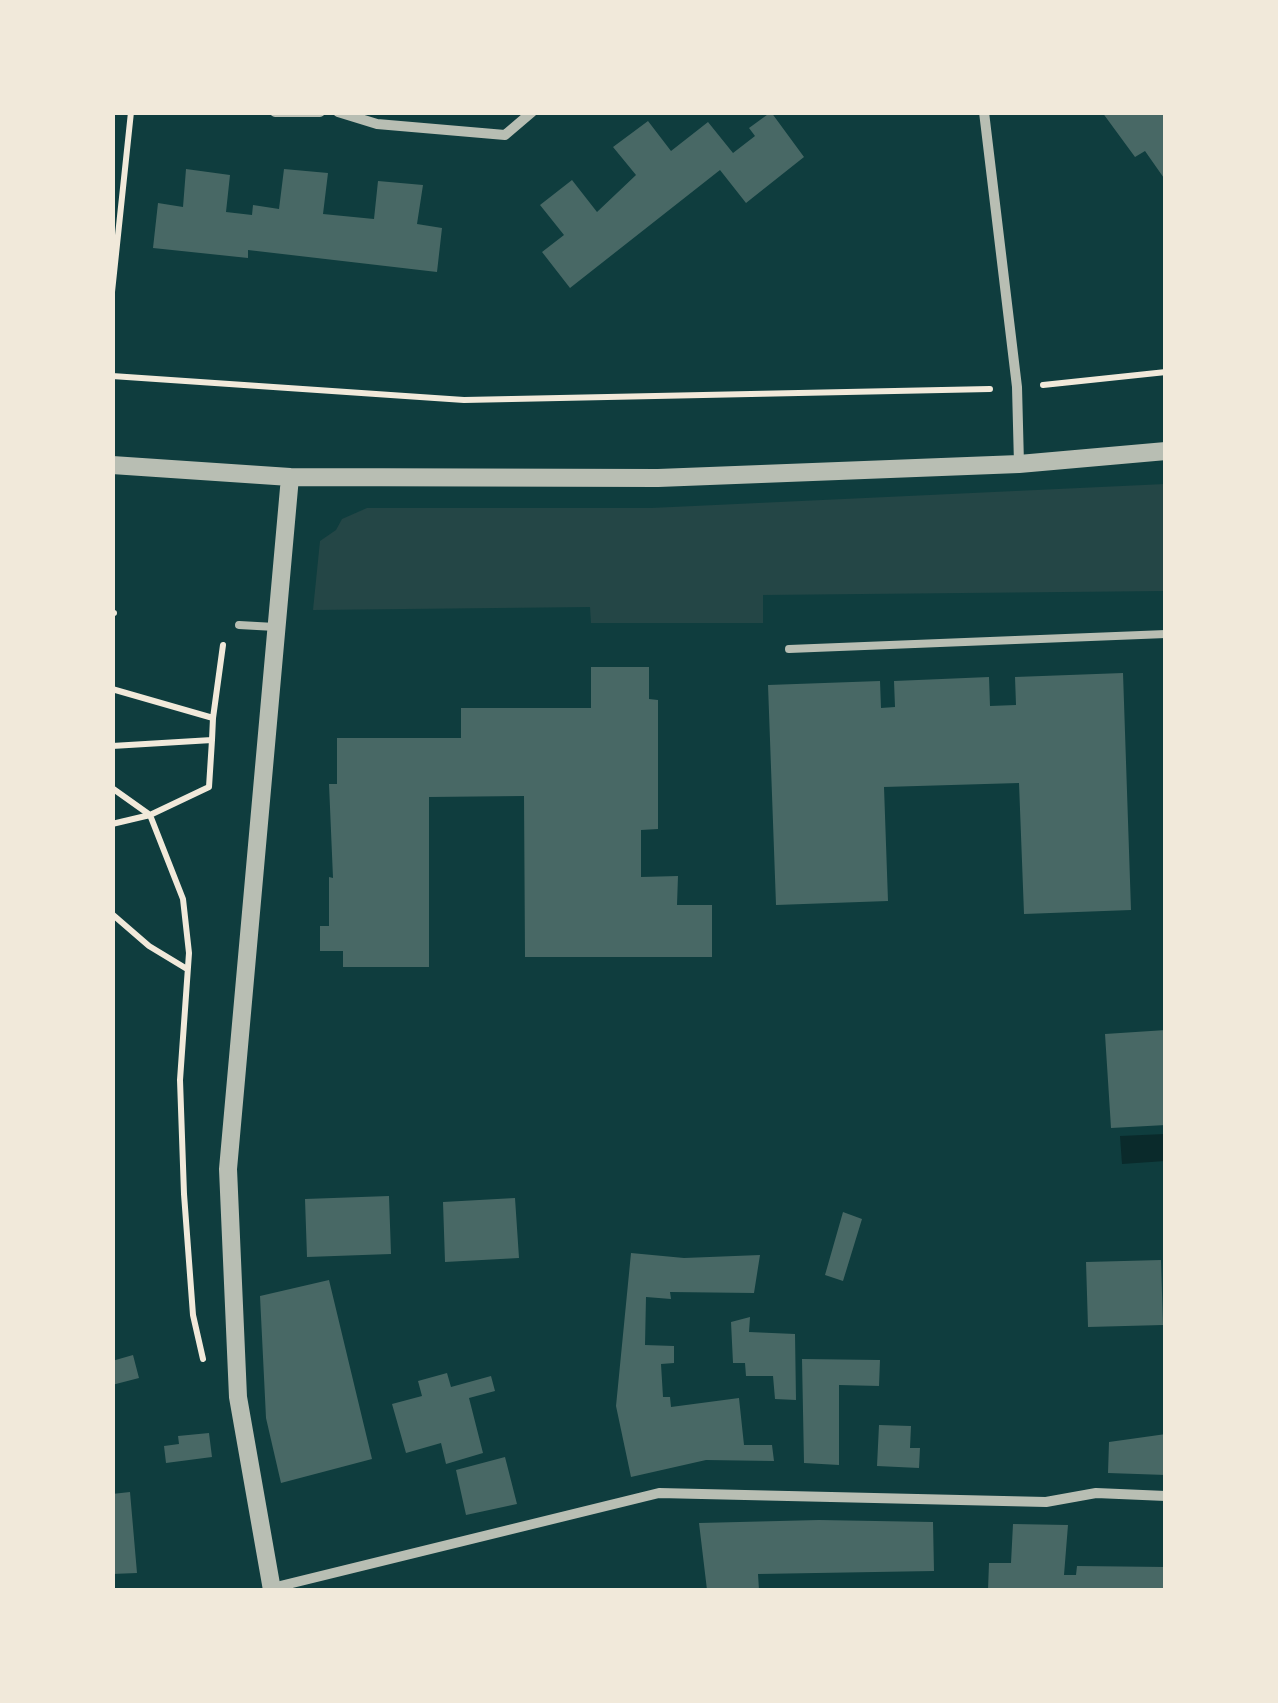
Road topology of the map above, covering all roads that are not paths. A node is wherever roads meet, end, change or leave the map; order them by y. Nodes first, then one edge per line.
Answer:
1 (275, 112) edge
2 (320, 112) edge
3 (338, 112) edge
4 (532, 112) edge
5 (984, 112) edge
6 (1166, 451) edge
7 (1019, 464) junction
8 (112, 465) edge
9 (290, 477) junction
10 (239, 625) dead end
11 (279, 627) junction
12 (1166, 634) edge
13 (789, 649) dead end
14 (1166, 1496) edge
15 (269, 1590) edge

1 - 2 street
3 - 4 street
5 - 7 street
6 - 7 street
7 - 9 street
8 - 9 street
9 - 11 street
10 - 11 lane
11 - 15 street
12 - 13 lane
14 - 15 street

